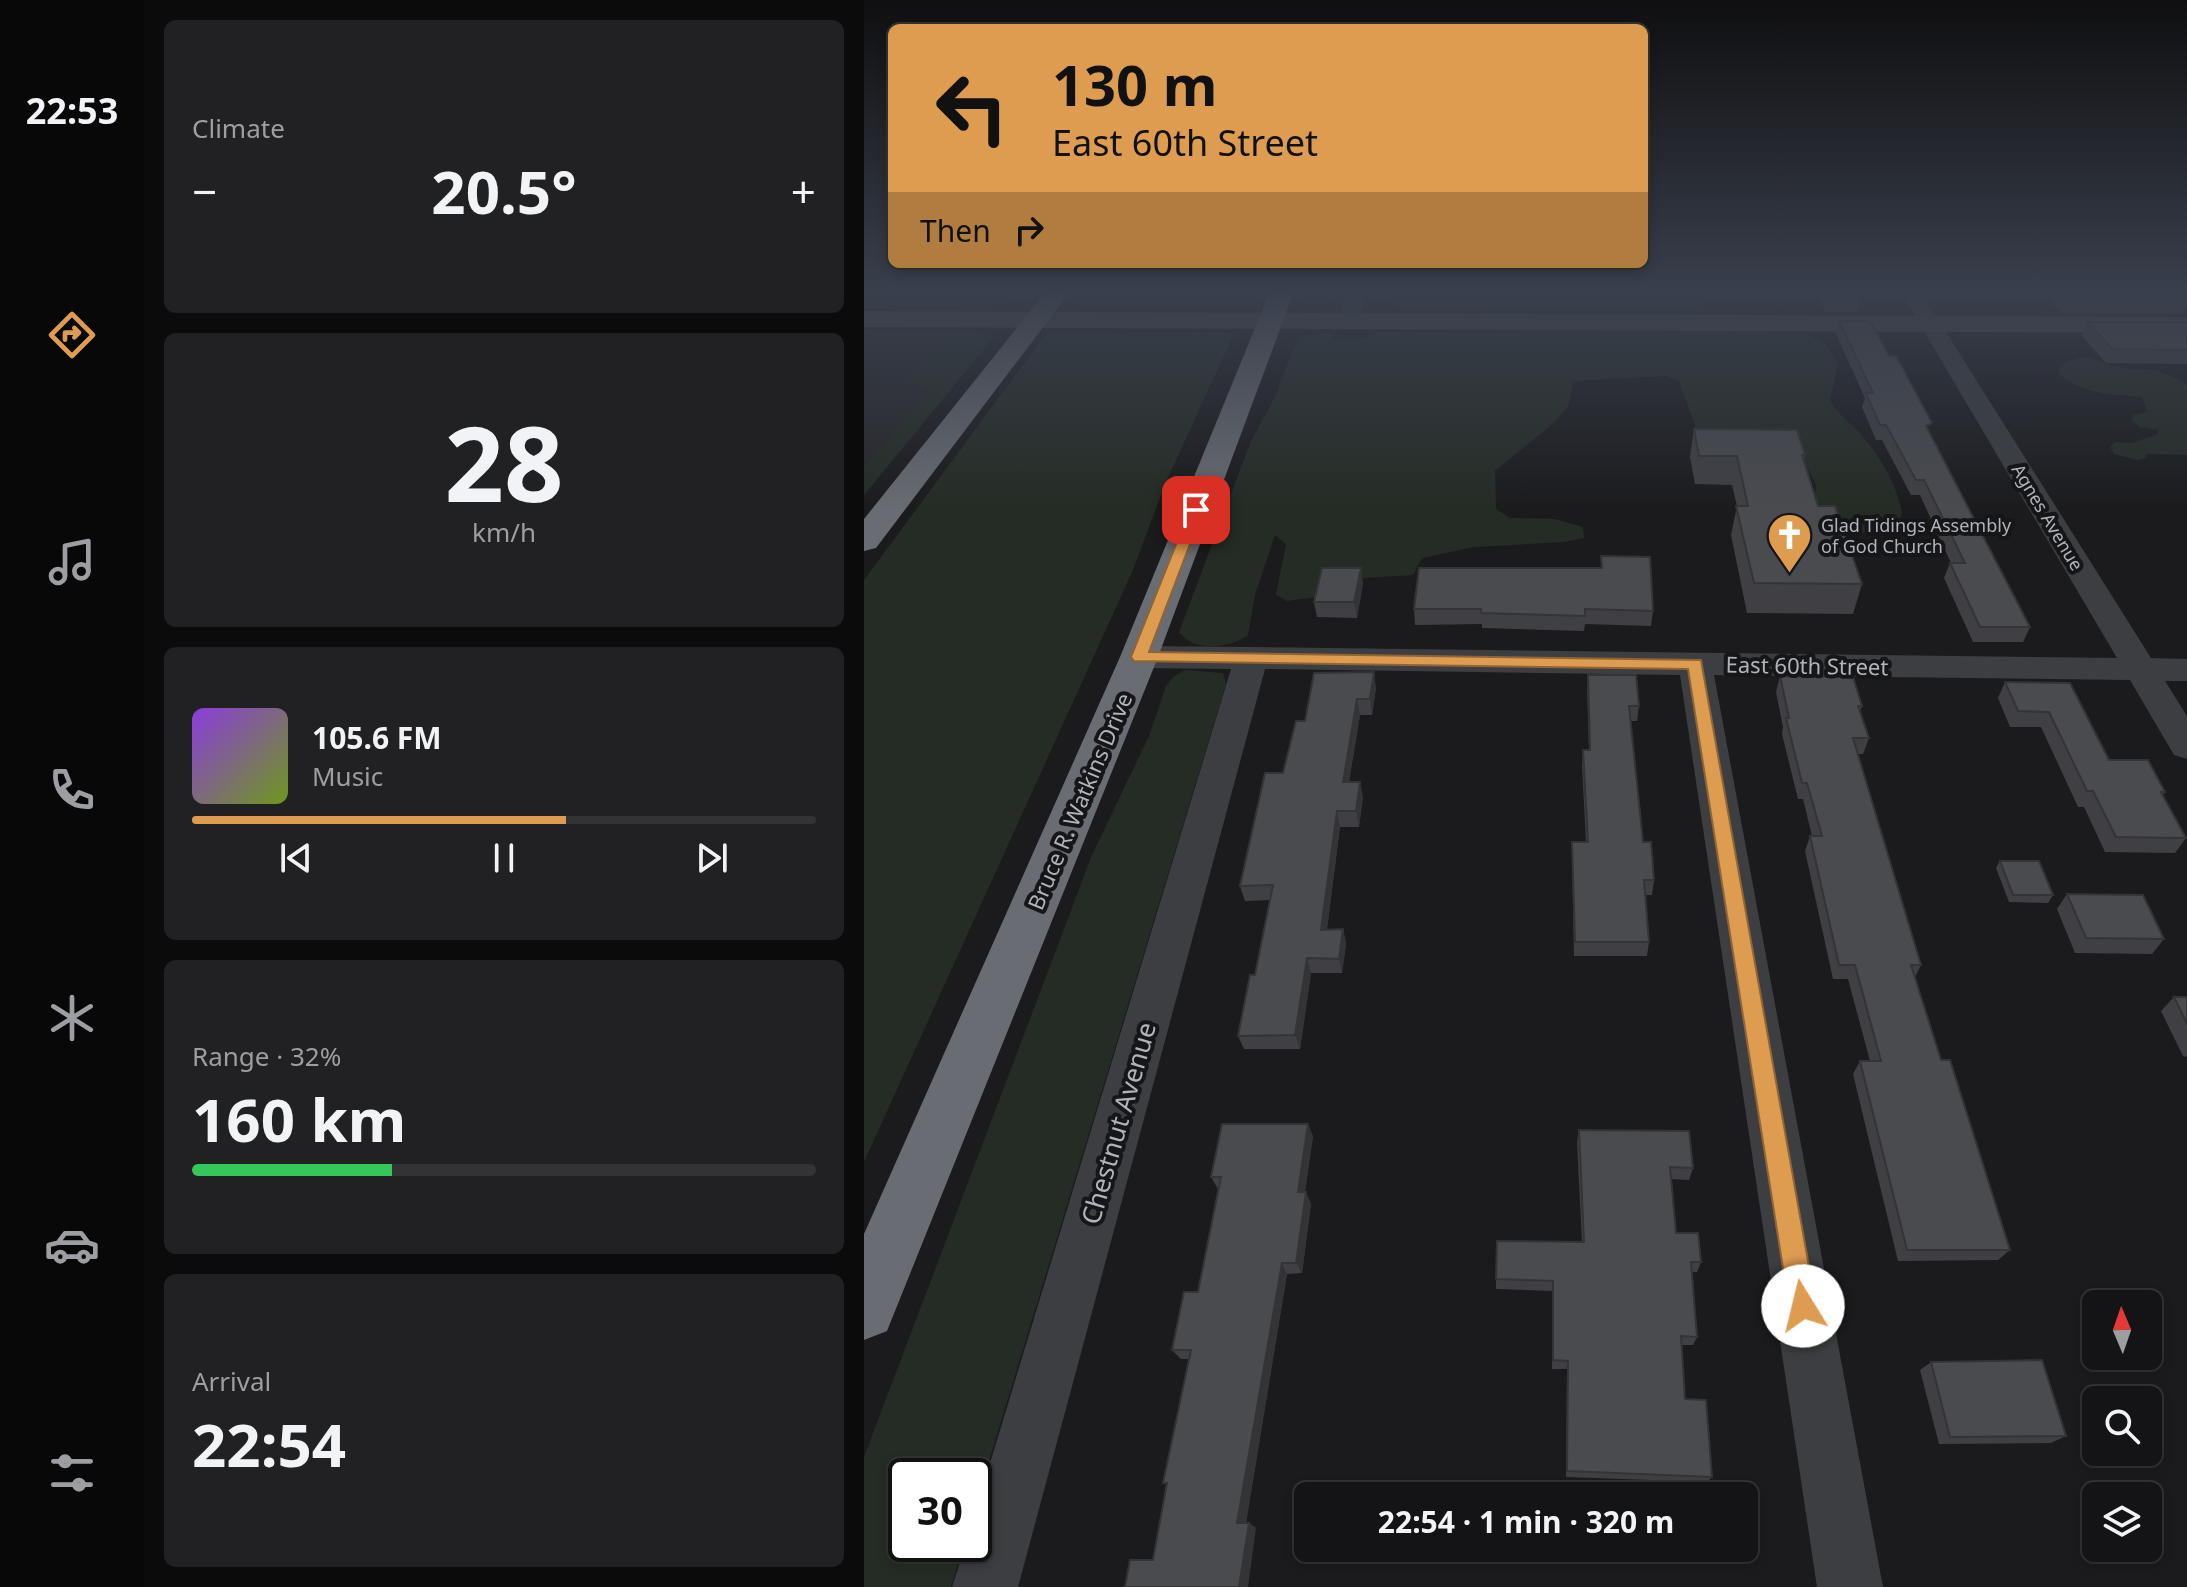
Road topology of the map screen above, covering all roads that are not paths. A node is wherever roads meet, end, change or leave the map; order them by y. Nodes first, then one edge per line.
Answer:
1 (1002, 363) edge
2 (1253, 363) edge
3 (1955, 363) edge
4 (864, 541) edge
5 (1139, 657) junction
6 (1251, 658) junction
7 (1695, 663) junction
8 (2141, 670) junction
9 (2187, 670) edge
10 (2187, 746) edge
11 (864, 1308) edge
12 (985, 1587) edge
13 (1850, 1587) edge

1 - 4 highway
2 - 5 highway, Bruce R. Watkins Drive
3 - 8 street, Agnes Avenue
5 - 6 street, East 60th Street
5 - 11 highway, Bruce R. Watkins Drive
6 - 7 street, East 60th Street
6 - 12 street, Chestnut Avenue
7 - 8 street, East 60th Street
7 - 13 street
8 - 9 street, East 60th Street
8 - 10 street, Agnes Avenue

